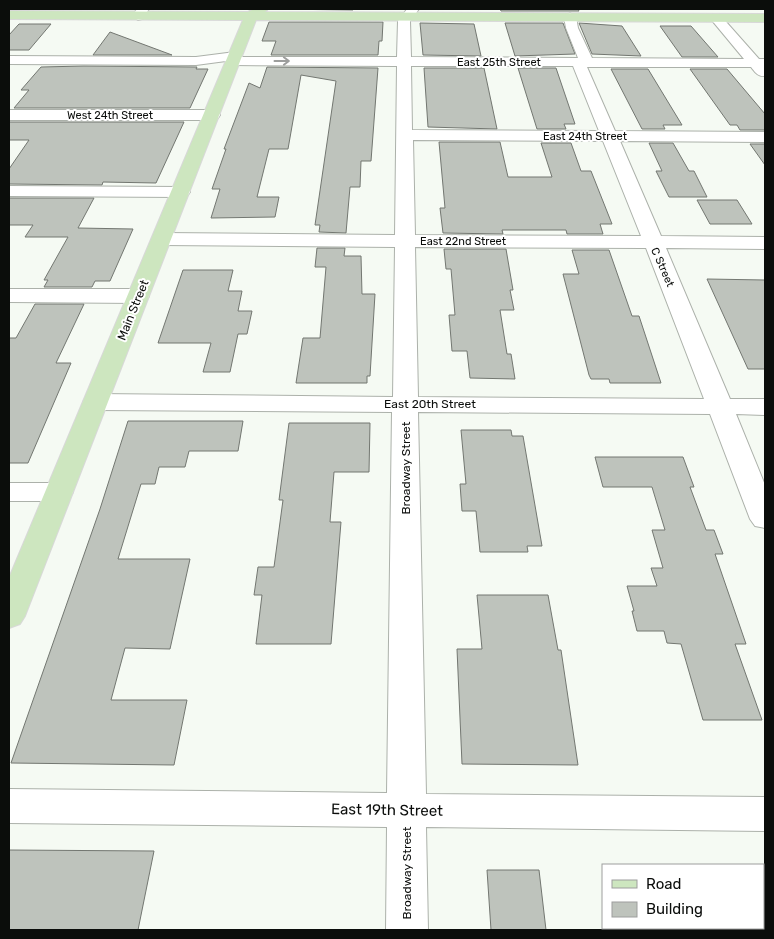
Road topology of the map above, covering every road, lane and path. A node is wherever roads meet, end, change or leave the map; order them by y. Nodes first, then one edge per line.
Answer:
1 (140, 12) edge
2 (257, 12) edge
3 (410, 13) edge
4 (9, 15) edge
5 (716, 18) junction
6 (765, 18) edge
7 (571, 22) junction
8 (9, 60) edge
9 (233, 62) junction
10 (404, 62) junction
11 (583, 62) junction
12 (760, 63) edge
13 (765, 75) edge
14 (9, 114) edge
15 (212, 115) junction
16 (404, 135) junction
17 (609, 136) junction
18 (765, 137) edge
19 (9, 191) edge
20 (181, 192) junction
21 (162, 239) junction
22 (405, 240) junction
23 (652, 242) junction
24 (765, 243) edge
25 (9, 296) edge
26 (138, 296) junction
27 (96, 402) junction
28 (406, 404) junction
29 (720, 407) junction
30 (765, 407) edge
31 (9, 492) edge
32 (58, 492) junction
33 (765, 519) edge
34 (9, 616) edge
35 (9, 806) edge
36 (408, 810) junction
37 (765, 814) edge
38 (407, 930) edge

1 - 2 main road
1 - 4 main road
2 - 3 main road
2 - 9 main road, Main Street
3 - 7 main road
3 - 10 street, Broadway Street
5 - 6 main road
5 - 7 main road
5 - 12 street
7 - 11 street, C Street
8 - 9 street, East 25th Street
9 -> 10 street, East 25th Street
9 - 15 main road, Main Street
10 - 11 street, East 25th Street
10 - 16 street, Broadway Street
11 - 12 street, East 25th Street
11 - 17 street, C Street
12 - 13 street
14 - 15 street, West 24th Street
15 - 20 main road, Main Street
16 - 17 street, East 24th Street
16 - 22 street, Broadway Street
17 - 18 street, East 24th Street
17 - 23 street, C Street
19 - 20 street
20 - 21 main road, Main Street
21 - 22 street, East 22nd Street
21 - 26 main road, Main Street
22 - 23 street, East 22nd Street
22 - 28 street, Broadway Street
23 - 24 street, East 22nd Street
23 - 29 street, C Street
25 - 26 street
26 - 27 main road, Main Street
27 - 28 street, East 20th Street
27 - 32 main road, Main Street
28 - 29 street, East 20th Street
28 - 36 street, Broadway Street
29 - 30 street, East 20th Street
29 - 33 street, C Street
31 - 32 street
32 - 34 main road, Main Street
35 - 36 street, East 19th Street
36 - 37 street, East 19th Street
36 - 38 street, Broadway Street

